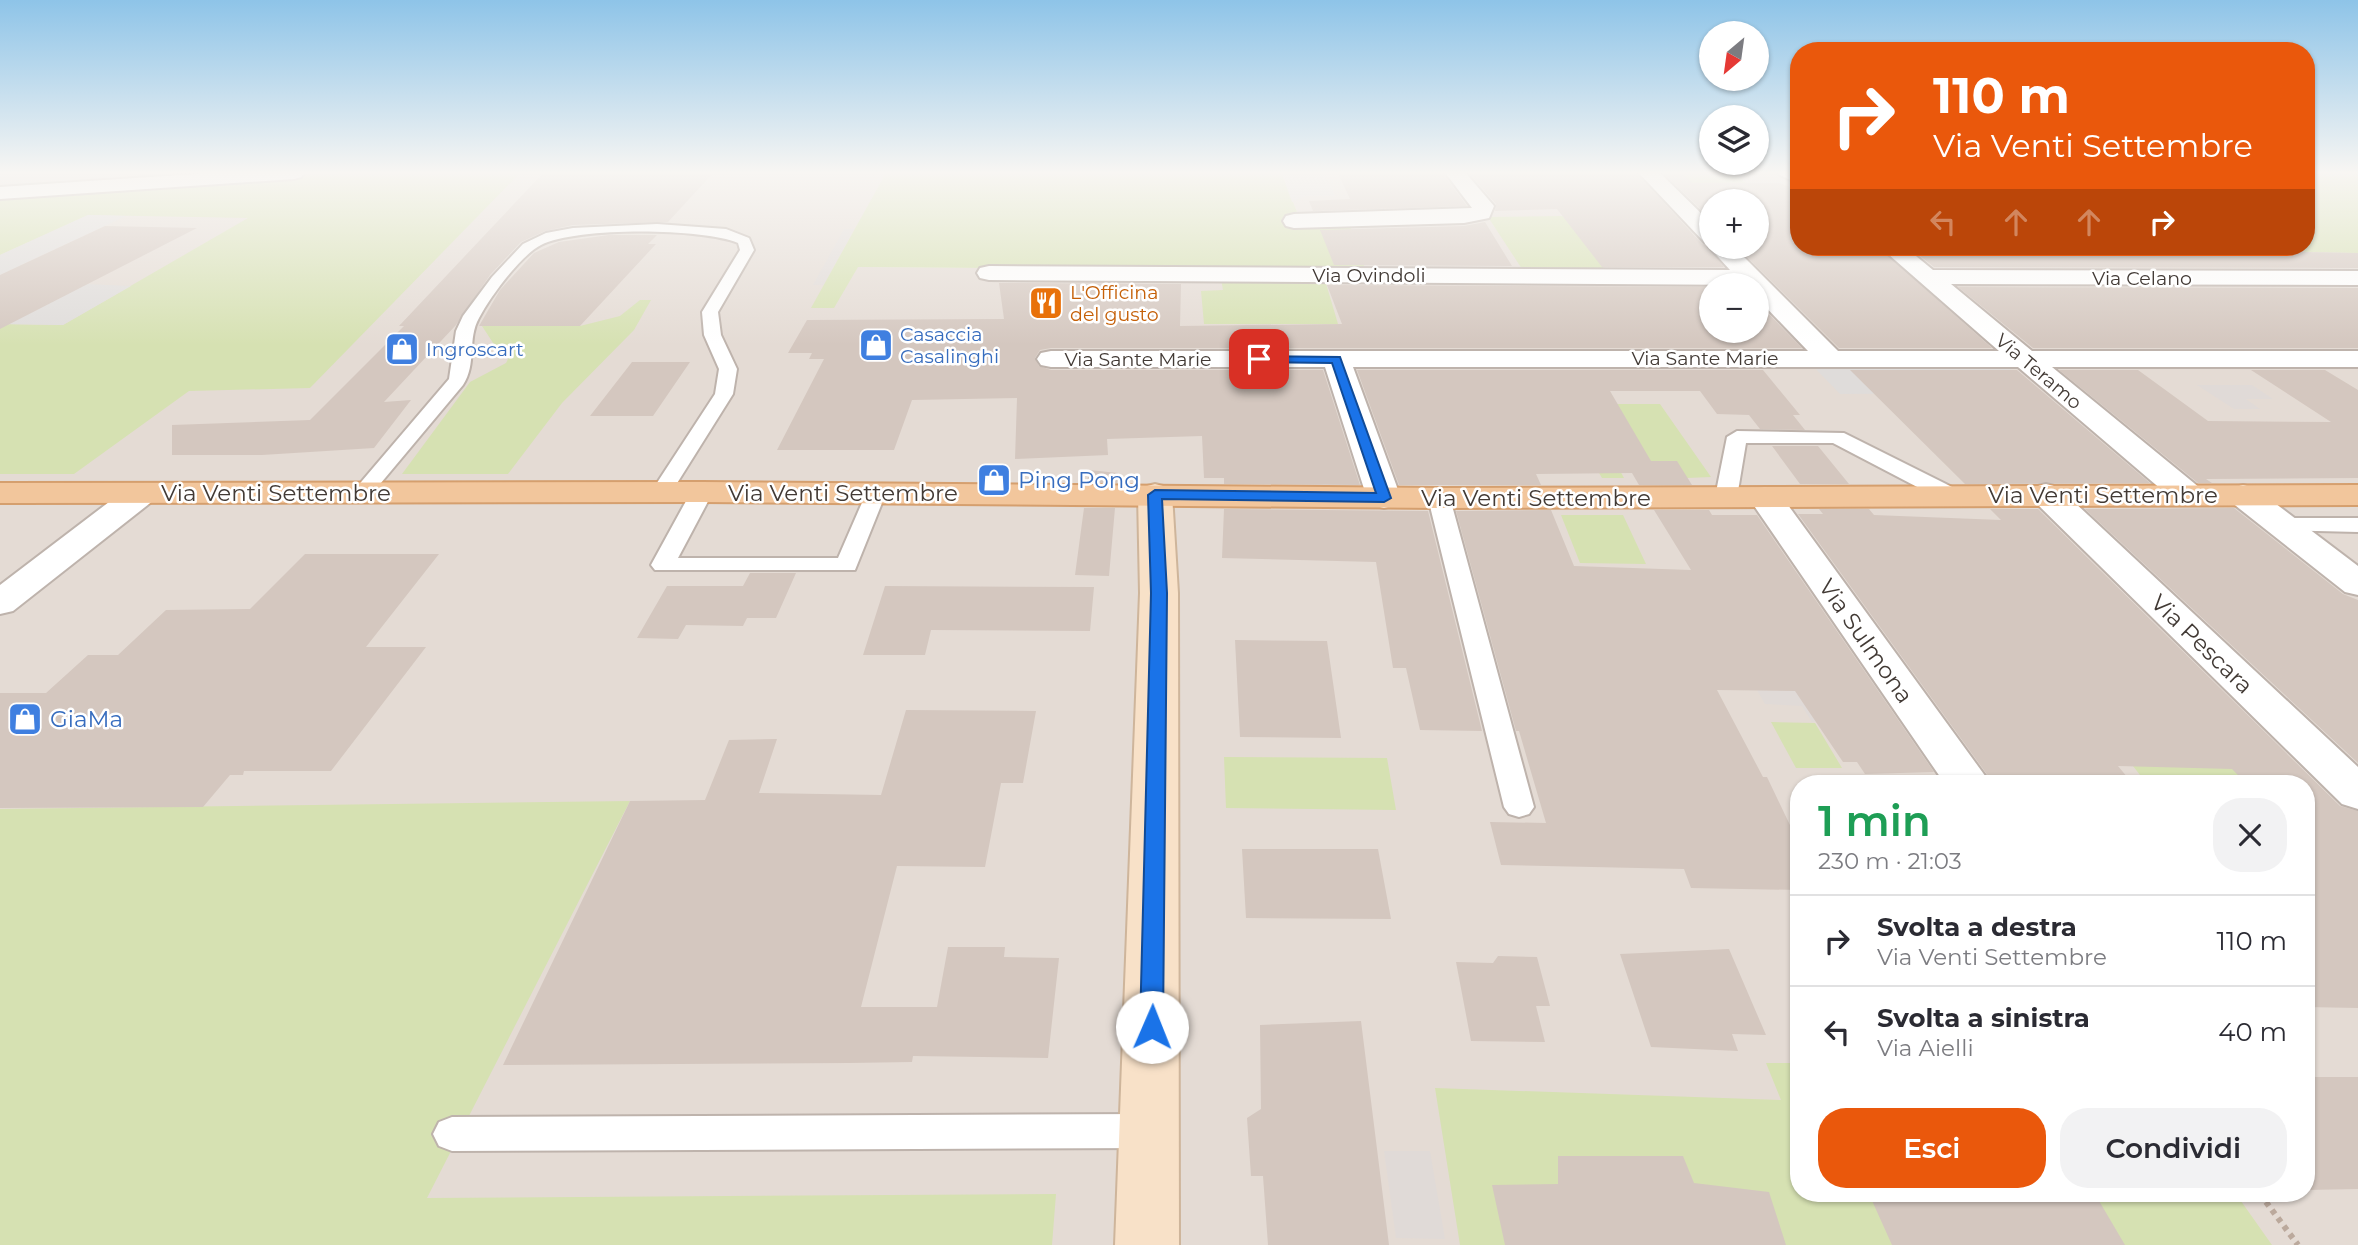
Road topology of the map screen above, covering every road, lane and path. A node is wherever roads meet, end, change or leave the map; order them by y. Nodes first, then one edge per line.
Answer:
1 (1902, 256) edge
2 (1733, 259) edge
3 (1746, 273) edge
4 (989, 274) dead end
5 (1699, 277) edge
6 (1927, 277) junction
7 (2358, 278) edge
8 (1769, 296) edge
9 (2023, 357) junction
10 (1830, 358) junction
11 (1051, 359) dead end
12 (1336, 359) junction
13 (2358, 359) edge
14 (363, 492) junction
15 (662, 492) junction
16 (702, 492) junction
17 (0, 493) edge
18 (142, 493) junction
19 (875, 493) junction
20 (1155, 495) junction
21 (2046, 495) junction
22 (2188, 495) junction
23 (2243, 495) junction
24 (2358, 495) edge
25 (1952, 496) junction
26 (1726, 497) junction
27 (1765, 497) junction
28 (1384, 498) junction
29 (1439, 498) junction
30 (2282, 525) junction
31 (2358, 525) edge
32 (2358, 584) edge
33 (0, 603) edge
34 (1962, 775) edge
35 (2358, 793) edge
36 (1519, 807) dead end
37 (1149, 1131) junction
38 (452, 1134) dead end
39 (2266, 1202) edge
40 (1147, 1245) edge
41 (2298, 1245) edge

1 - 6 street, Via Teramo
2 - 3 street
4 - 5 street, Via Ovindoli
6 - 7 street, Via Celano
6 - 9 street, Via Teramo
8 - 10 street
9 - 10 street, Via Sante Marie
9 - 13 street, Via Sante Marie
9 - 22 street, Via Teramo
10 - 12 street, Via Sante Marie
11 - 12 street, Via Sante Marie
12 - 28 street
14 - 15 main road, Via Venti Settembre
14 - 15 lane
14 - 18 main road, Via Venti Settembre
15 - 16 main road, Via Venti Settembre
16 - 19 main road, Via Venti Settembre
16 - 19 lane
17 - 18 main road, Via Venti Settembre
18 - 33 street
19 - 20 main road, Via Venti Settembre
20 - 28 main road, Via Venti Settembre
20 - 37 main road
21 - 22 main road, Via Venti Settembre
21 - 25 main road, Via Venti Settembre
21 - 35 street, Via Pescara
22 - 23 main road, Via Venti Settembre
23 - 24 main road, Via Venti Settembre
23 - 30 street
25 - 26 lane
25 - 27 main road, Via Venti Settembre
26 - 27 main road, Via Venti Settembre
26 - 29 main road, Via Venti Settembre
27 - 34 street, Via Sulmona
28 - 29 main road, Via Venti Settembre
29 - 36 lane
30 - 31 lane
30 - 32 street
37 - 38 lane
37 - 40 main road
39 - 41 path

